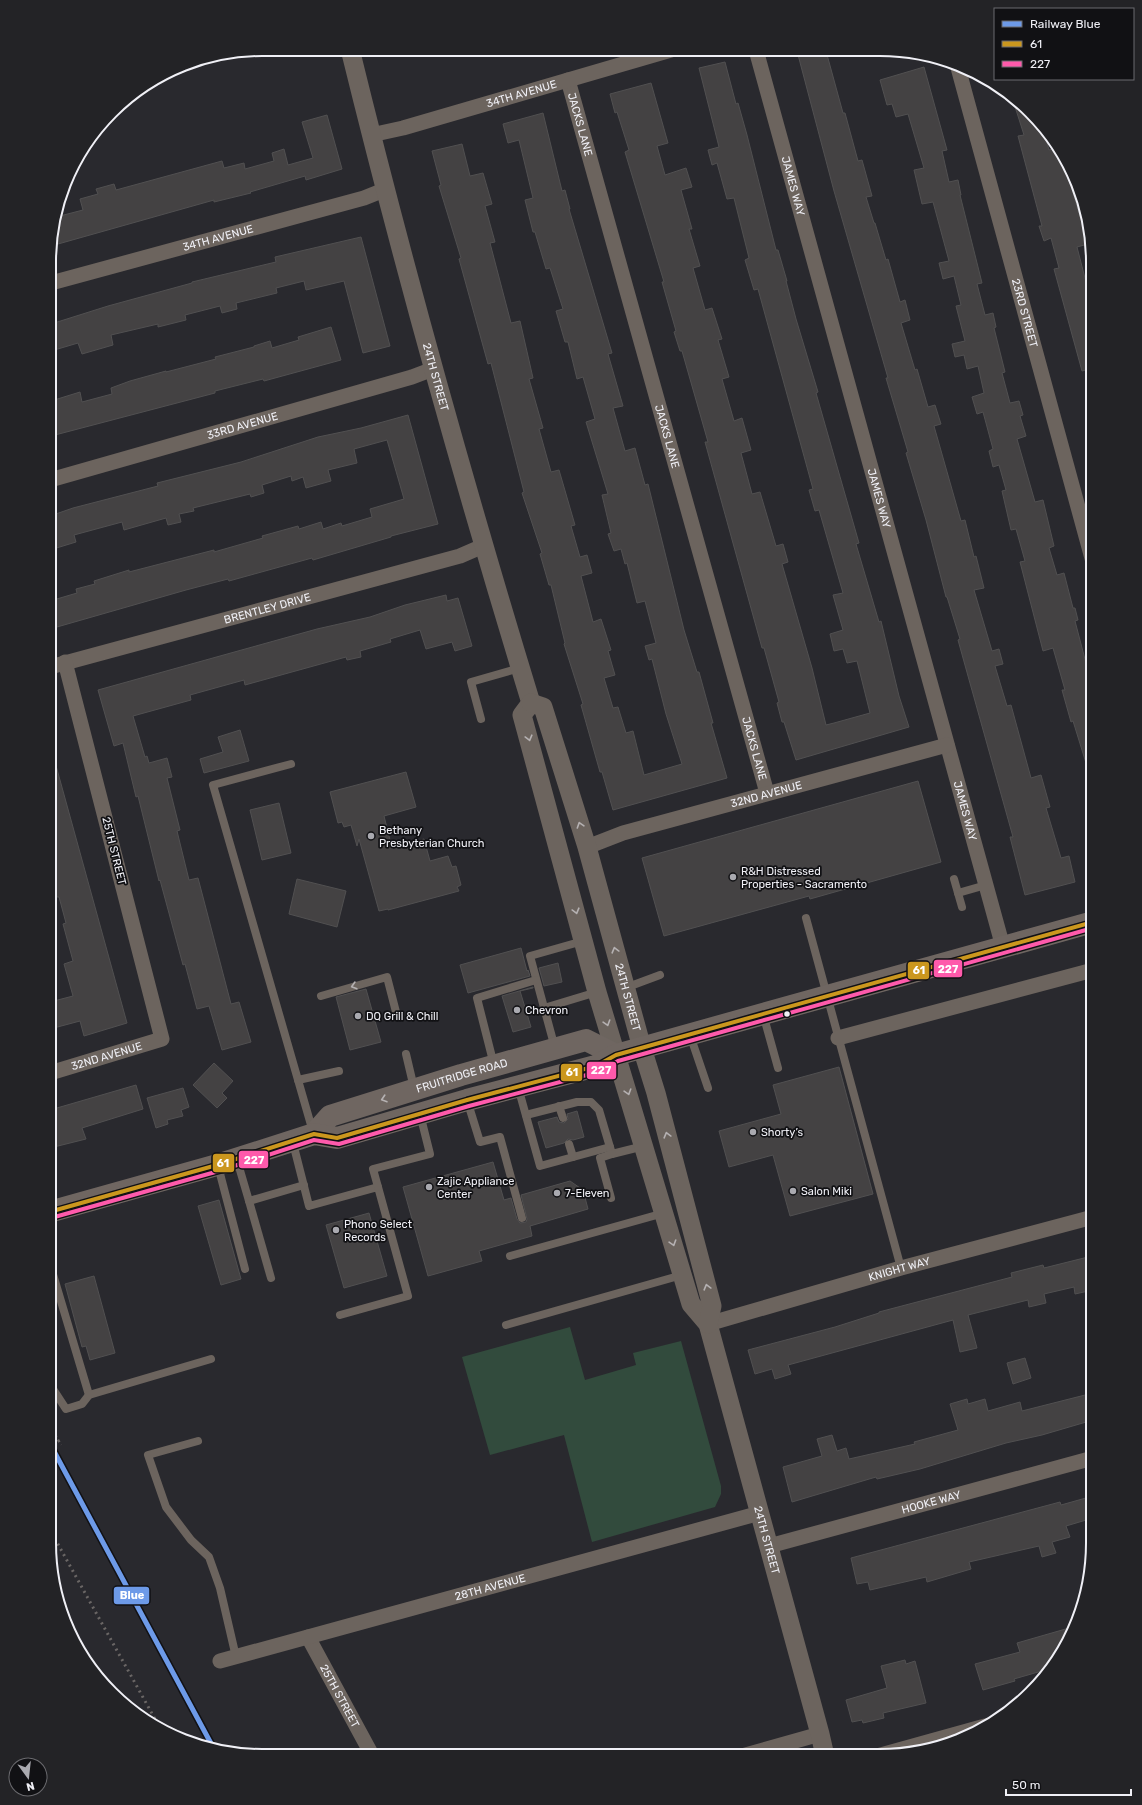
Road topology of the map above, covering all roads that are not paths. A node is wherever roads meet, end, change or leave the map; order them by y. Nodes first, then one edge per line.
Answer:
1 (352, 56) edge
2 (650, 56) edge
3 (758, 56) edge
4 (958, 72) edge
5 (568, 80) junction
6 (371, 135) junction
7 (384, 190) junction
8 (56, 282) edge
9 (434, 369) junction
10 (56, 478) edge
11 (1086, 537) edge
12 (483, 546) junction
13 (65, 662) junction
14 (56, 665) edge
15 (520, 668) junction
16 (531, 703) junction
17 (481, 719) dead end
18 (947, 745) junction
19 (291, 764) dead end
20 (767, 793) junction
21 (587, 847) junction
22 (954, 879) dead end
23 (986, 885) junction
24 (958, 893) junction
25 (962, 907) dead end
26 (806, 918) dead end
27 (1086, 924) edge
28 (584, 940) junction
29 (1003, 947) junction
30 (1086, 972) edge
31 (660, 975) dead end
32 (536, 980) junction
33 (626, 988) junction
34 (597, 992) junction
35 (321, 996) dead end
36 (826, 996) junction
37 (544, 1008) junction
38 (396, 1012) dead end
39 (763, 1014) junction
40 (690, 1034) junction
41 (838, 1038) junction
42 (162, 1039) joint
43 (642, 1048) junction
44 (556, 1049) junction
45 (406, 1054) dead end
46 (616, 1054) junction
47 (494, 1066) junction
48 (778, 1068) dead end
49 (56, 1070) edge
50 (339, 1071) dead end
51 (298, 1080) junction
52 (518, 1086) junction
53 (708, 1088) dead end
54 (414, 1090) junction
55 (467, 1100) junction
56 (559, 1106) junction
57 (420, 1113) junction
58 (526, 1116) junction
59 (563, 1118) dead end
60 (314, 1134) junction
61 (292, 1142) junction
62 (569, 1144) dead end
63 (644, 1146) junction
64 (611, 1151) junction
65 (573, 1157) junction
66 (227, 1162) junction
67 (304, 1185) junction
68 (378, 1187) junction
69 (611, 1198) dead end
70 (249, 1201) junction
71 (56, 1210) edge
72 (664, 1214) junction
73 (522, 1218) dead end
74 (1086, 1220) edge
75 (510, 1256) dead end
76 (901, 1268) junction
77 (245, 1269) dead end
78 (682, 1275) junction
79 (271, 1278) dead end
80 (56, 1284) edge
81 (340, 1315) dead end
82 (708, 1324) junction
83 (506, 1325) dead end
84 (211, 1359) dead end
85 (56, 1394) edge
86 (89, 1395) junction
87 (198, 1441) dead end
88 (1086, 1460) edge
89 (760, 1513) junction
90 (769, 1546) junction
91 (308, 1637) junction
92 (236, 1657) junction
93 (220, 1661) dead end
94 (820, 1734) junction
95 (957, 1734) edge
96 (912, 1746) edge
97 (369, 1749) edge
98 (767, 1749) edge
99 (823, 1749) edge

1 - 6 street, 24TH STREET
2 - 5 street, 34TH AVENUE
3 - 18 street, JAMES WAY
4 - 11 street, 23RD STREET
5 - 6 street, 34TH AVENUE
5 - 20 street, JACKS LANE
6 - 7 street, 24TH STREET
7 - 8 street, 34TH AVENUE
7 - 9 street, 24TH STREET
9 - 10 street, 33RD AVENUE
9 - 12 street, 24TH STREET
12 - 13 street, BRENTLEY DRIVE
12 - 15 street, 24TH STREET
13 - 14 street, BRENTLEY DRIVE
13 - 42 street, 25TH STREET
15 - 16 street, 24TH STREET
15 - 17 lane
21 -> 16 street, 24TH STREET
16 -> 28 street, 24TH STREET
18 - 20 street, 32ND AVENUE
18 - 23 street, JAMES WAY
19 - 51 lane
20 - 21 street, 32ND AVENUE
33 -> 21 street, 24TH STREET
22 - 24 lane
23 - 24 lane
23 - 29 street, JAMES WAY
24 - 25 lane
26 - 36 lane
27 - 29 main road, FRUITRIDGE ROAD
28 - 32 lane
28 - 34 street, 24TH STREET
29 - 36 main road, FRUITRIDGE ROAD
30 - 41 street
31 - 33 lane
32 - 37 lane
32 - 47 lane
33 - 43 street, 24TH STREET
34 - 37 lane
34 -> 46 street, 24TH STREET
38 -> 35 lane
36 - 39 main road, FRUITRIDGE ROAD
36 - 41 lane
37 - 44 lane
39 - 40 main road, FRUITRIDGE ROAD
39 - 48 lane
40 - 43 main road, FRUITRIDGE ROAD
40 - 53 lane
41 - 76 lane
42 - 49 street, 32ND AVENUE
43 - 46 main road, FRUITRIDGE ROAD
82 -> 43 street, 24TH STREET
44 - 46 main road, FRUITRIDGE ROAD
44 - 47 main road, FRUITRIDGE ROAD
45 - 54 lane
46 - 52 main road, FRUITRIDGE ROAD
46 -> 63 street, 24TH STREET
47 - 54 main road, FRUITRIDGE ROAD
50 - 51 lane
51 - 60 lane
52 - 55 main road, FRUITRIDGE ROAD
52 - 58 lane
54 -> 60 main road, FRUITRIDGE ROAD
55 - 57 main road, FRUITRIDGE ROAD
55 - 73 lane
56 - 58 lane
56 - 59 lane
56 - 64 lane
57 - 60 main road, FRUITRIDGE ROAD
57 - 68 lane
58 - 65 lane
60 - 61 main road, FRUITRIDGE ROAD
61 - 66 main road, FRUITRIDGE ROAD
61 - 67 lane
62 - 65 lane
63 - 64 lane
63 - 72 street, 24TH STREET
64 - 65 lane
64 - 69 lane
66 - 70 lane
66 - 71 main road, FRUITRIDGE ROAD
66 - 77 lane
67 - 68 lane
67 - 70 lane
68 - 81 lane
70 - 79 lane
72 - 75 lane
72 -> 78 street, 24TH STREET
74 - 76 street, KNIGHT WAY
76 - 82 street, KNIGHT WAY
78 - 82 street, 24TH STREET
78 - 83 lane
80 - 86 lane
82 - 89 street, 24TH STREET
84 - 86 lane
85 - 86 lane
87 - 92 lane
88 - 90 street, HOOKE WAY
89 - 90 street, 24TH STREET
89 - 91 street, 28TH AVENUE
90 - 94 street, 24TH STREET
91 - 92 street, 28TH AVENUE
91 - 97 street, 25TH STREET
92 - 93 street, 28TH AVENUE
94 - 98 street
94 - 99 street, 24TH STREET
95 - 96 street

